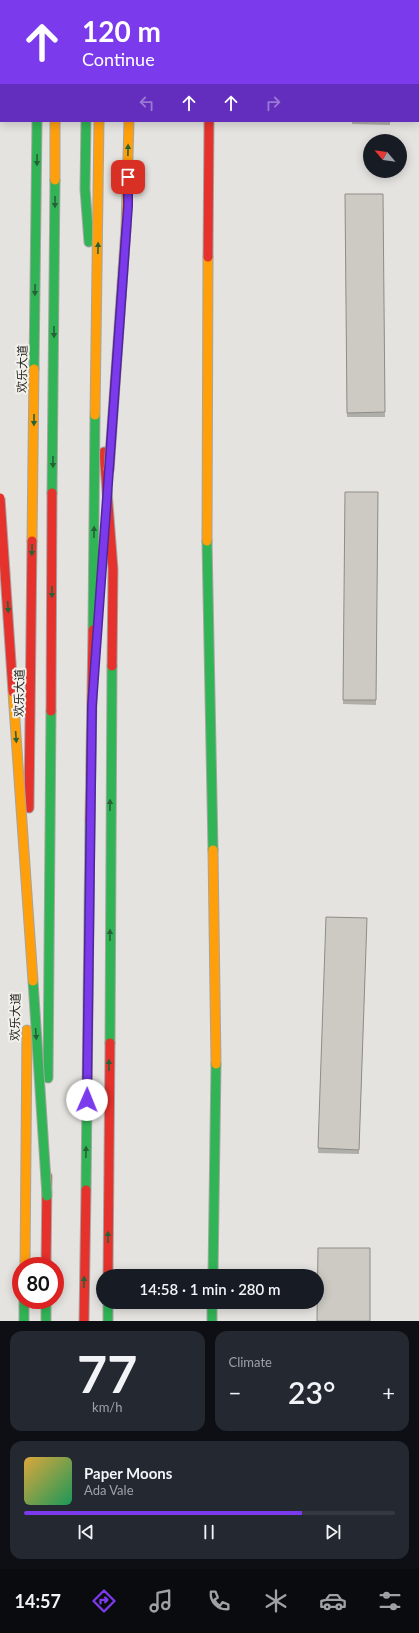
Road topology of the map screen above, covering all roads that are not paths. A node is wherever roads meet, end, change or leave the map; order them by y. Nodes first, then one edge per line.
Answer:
1 (37, 122) edge
2 (55, 122) edge
3 (86, 122) edge
4 (99, 122) edge
5 (129, 122) edge
6 (209, 122) edge
7 (0, 498) edge
8 (92, 706) junction
9 (47, 1196) junction
10 (24, 1257) edge
11 (46, 1257) edge
12 (108, 1269) edge
13 (213, 1269) edge
14 (24, 1309) edge
15 (46, 1309) edge
16 (108, 1309) edge
17 (212, 1309) edge
18 (24, 1321) edge
19 (46, 1321) edge
20 (84, 1321) edge
21 (108, 1321) edge
22 (212, 1321) edge

1 -> 10 main road, 欢乐大道
2 -> 9 main road, bridge
12 -> 3 main road
8 -> 4 main road, bridge
8 -> 5 main road, bridge
6 - 13 main road
7 -> 9 main road, bridge
20 -> 8 main road, bridge
9 - 11 main road
14 - 18 main road
15 - 19 main road
16 - 21 main road
17 - 22 main road

